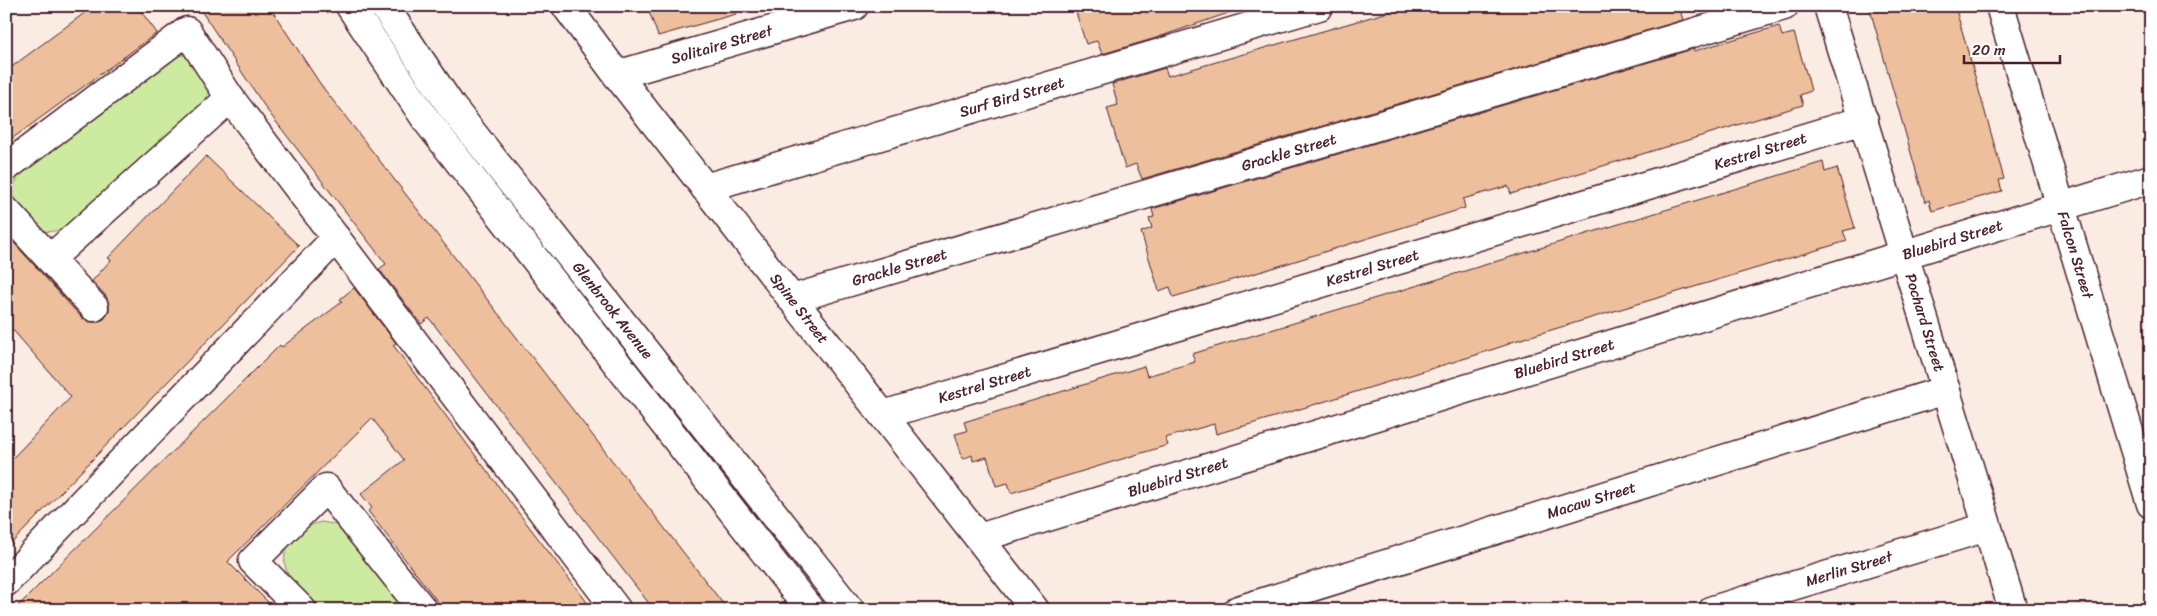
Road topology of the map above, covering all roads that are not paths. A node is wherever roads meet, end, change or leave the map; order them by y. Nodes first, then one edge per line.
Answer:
1 (350, 6) edge
2 (384, 6) edge
3 (566, 6) edge
4 (854, 6) edge
5 (1319, 6) edge
6 (1784, 6) edge
7 (1828, 6) edge
8 (2000, 6) edge
9 (617, 75) junction
10 (230, 98) junction
11 (1864, 120) junction
12 (6, 167) edge
13 (2151, 179) edge
14 (705, 188) junction
15 (2061, 206) junction
16 (6, 211) edge
17 (336, 238) junction
18 (1904, 255) junction
19 (50, 259) junction
20 (792, 299) junction
21 (94, 307) dead end
22 (1946, 390) junction
23 (883, 415) junction
24 (2151, 504) edge
25 (1987, 526) junction
26 (979, 538) junction
27 (6, 582) edge
28 (302, 610) edge
29 (423, 610) edge
30 (617, 610) edge
31 (810, 610) edge
32 (850, 610) edge
33 (1035, 610) edge
34 (1238, 610) edge
35 (1712, 610) edge
36 (2013, 610) edge

1 - 31 street, Glenbrook Avenue
2 - 32 street, Glenbrook Avenue
3 - 9 street, Spine Street
4 - 9 street, Solitaire Street
5 - 14 street, Surf Bird Street
6 - 20 street, Grackle Street
7 - 11 street, Pochard Street
8 - 15 street, Falcon Street
9 - 14 street, Spine Street
10 - 12 street
10 - 17 street
10 - 19 street
11 - 18 street, Pochard Street
11 - 23 street, Kestrel Street
13 - 15 street, Bluebird Street
14 - 20 street, Spine Street
15 - 18 street, Bluebird Street
15 - 24 street, Falcon Street
16 - 19 street
17 - 27 street
17 - 30 street
18 - 22 street, Pochard Street
18 - 26 street, Bluebird Street
19 - 21 street
20 - 23 street, Spine Street
22 - 25 street, Pochard Street
22 - 34 street, Macaw Street
23 - 26 street, Spine Street
25 - 35 street, Merlin Street
25 - 36 street, Pochard Street
26 - 33 street, Spine Street
28 - 29 street

